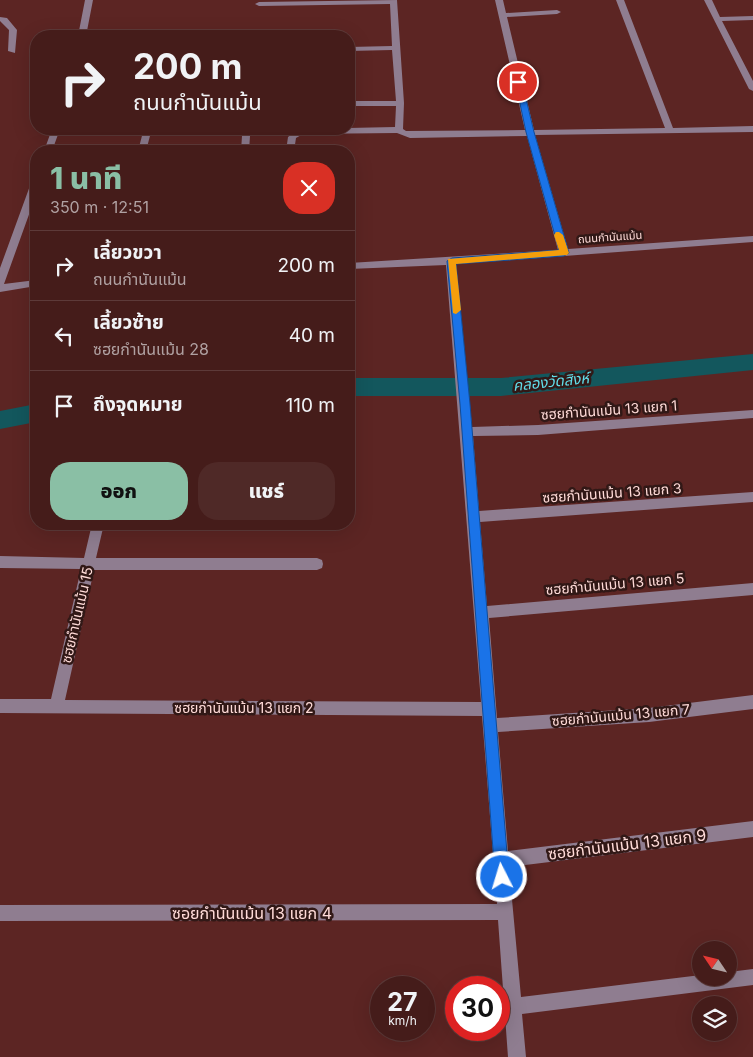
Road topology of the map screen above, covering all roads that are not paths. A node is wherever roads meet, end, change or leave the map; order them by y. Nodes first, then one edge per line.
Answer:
1 (89, 0) edge
2 (499, 0) edge
3 (620, 0) edge
4 (708, 0) edge
5 (393, 1) edge
6 (259, 4) dead end
7 (557, 12) dead end
8 (502, 14) junction
9 (753, 18) edge
10 (0, 19) edge
11 (718, 19) junction
12 (83, 30) edge
13 (396, 48) junction
14 (355, 49) edge
15 (12, 51) dead end
16 (743, 69) junction
17 (753, 69) edge
18 (753, 89) edge
19 (400, 103) junction
20 (355, 104) edge
21 (753, 129) edge
22 (355, 130) edge
23 (399, 130) junction
24 (670, 130) junction
25 (530, 132) junction
26 (246, 136) dead end
27 (245, 145) edge
28 (30, 200) edge
29 (753, 239) edge
30 (564, 253) junction
31 (452, 261) junction
32 (355, 266) edge
33 (0, 282) edge
34 (30, 284) edge
35 (0, 288) edge
36 (753, 414) edge
37 (467, 432) junction
38 (753, 497) edge
39 (473, 517) junction
40 (96, 530) edge
41 (0, 562) edge
42 (88, 564) junction
43 (318, 564) dead end
44 (753, 589) edge
45 (480, 613) junction
46 (753, 702) edge
47 (0, 706) edge
48 (56, 707) junction
49 (488, 709) junction
50 (489, 726) junction
51 (753, 829) edge
52 (500, 860) junction
53 (504, 912) junction
54 (0, 913) edge
55 (753, 977) edge
56 (512, 1006) junction
57 (516, 1057) edge

1 - 12 street
2 - 8 street
3 - 24 street
4 - 11 street
5 - 6 street
5 - 13 street
7 - 8 street
8 - 25 street
9 - 11 street
10 - 15 street
11 - 16 street
13 - 14 street
13 - 19 street
16 - 17 street
16 - 18 street
19 - 20 street
19 - 23 street
21 - 24 street
22 - 23 street
23 - 25 street
24 - 25 street
25 - 30 street
26 - 27 street
28 - 33 street
29 - 30 street, ถนนกำนันแม้น
30 - 31 street, ถนนกำนันแม้น
31 - 32 street, ถนนกำนันแม้น
31 - 37 street
34 - 35 street
36 - 37 street, ซฮยกำนันแม้น 13 แยก 1
37 - 39 street
38 - 39 street, ซฮยกำนันแม้น 13 แยก 3
39 - 45 street
40 - 42 street, ซฮยกำนันแม้น 15
41 - 42 street
42 - 43 street
42 - 48 street, ซฮยกำนันแม้น 15
44 - 45 street, ซฮยกำนันแม้น 13 แยก 5
45 - 49 street
46 - 50 street, ซฮยกำนันแม้น 13 แยก 7
47 - 48 street, ซฮยกำนันแม้น 13 แยก 2
48 - 49 street, ซฮยกำนันแม้น 13 แยก 2
49 - 50 street
50 - 52 street
51 - 52 street, ซฮยกำนันแม้น 13 แยก 9
52 - 53 street
53 - 54 street, ซอยกำนันแม้น 13 แยก 4
53 - 56 street
55 - 56 street
56 - 57 street

